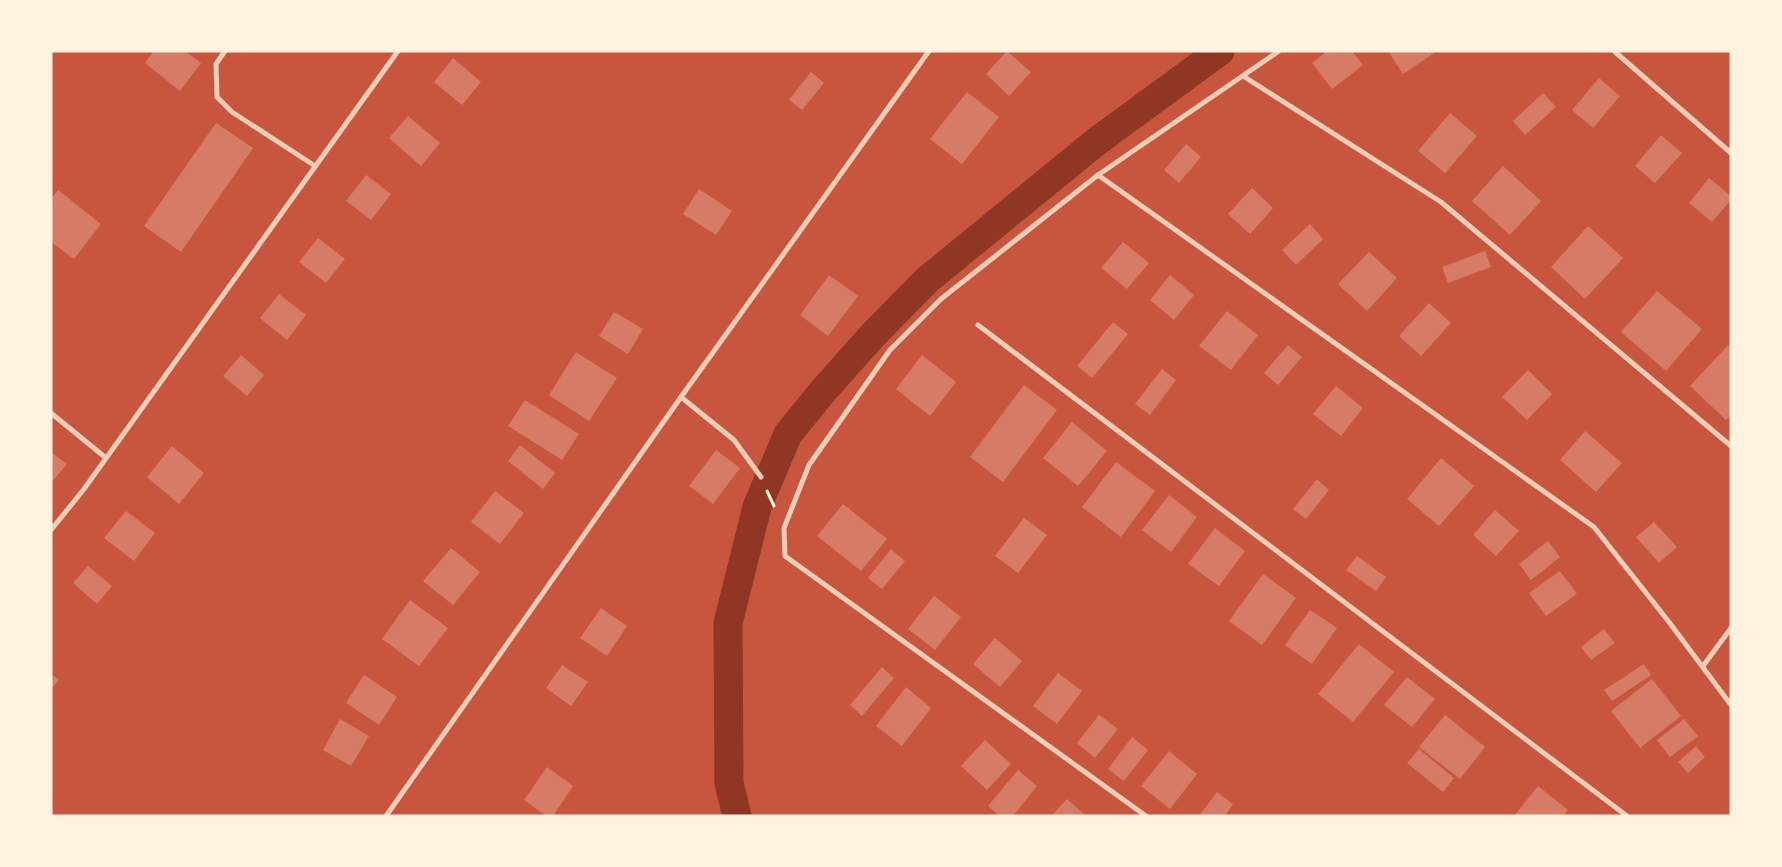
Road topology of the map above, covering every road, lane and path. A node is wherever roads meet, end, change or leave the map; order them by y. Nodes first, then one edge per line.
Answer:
1 (225, 51) edge
2 (398, 51) edge
3 (930, 51) edge
4 (1279, 51) edge
5 (1614, 51) edge
6 (1243, 76) junction
7 (1731, 153) edge
8 (316, 166) junction
9 (1098, 175) junction
10 (978, 324) dead end
11 (682, 397) junction
12 (51, 413) edge
13 (1731, 446) edge
14 (106, 458) junction
15 (761, 477) joint
16 (784, 528) junction
17 (51, 530) edge
18 (1731, 628) edge
19 (1703, 666) junction
20 (1731, 705) edge
21 (386, 816) edge
22 (1146, 816) edge
23 (1627, 816) edge

1 - 8 street
2 - 8 street
3 - 11 street
4 - 6 street
5 - 7 street
6 - 9 street
6 - 13 street
8 - 14 street
9 - 16 street
9 - 19 street
10 - 23 street
11 - 15 street
11 - 21 street
12 - 14 street
14 - 17 street
15 - 16 path
16 - 22 street
18 - 19 street
19 - 20 street

